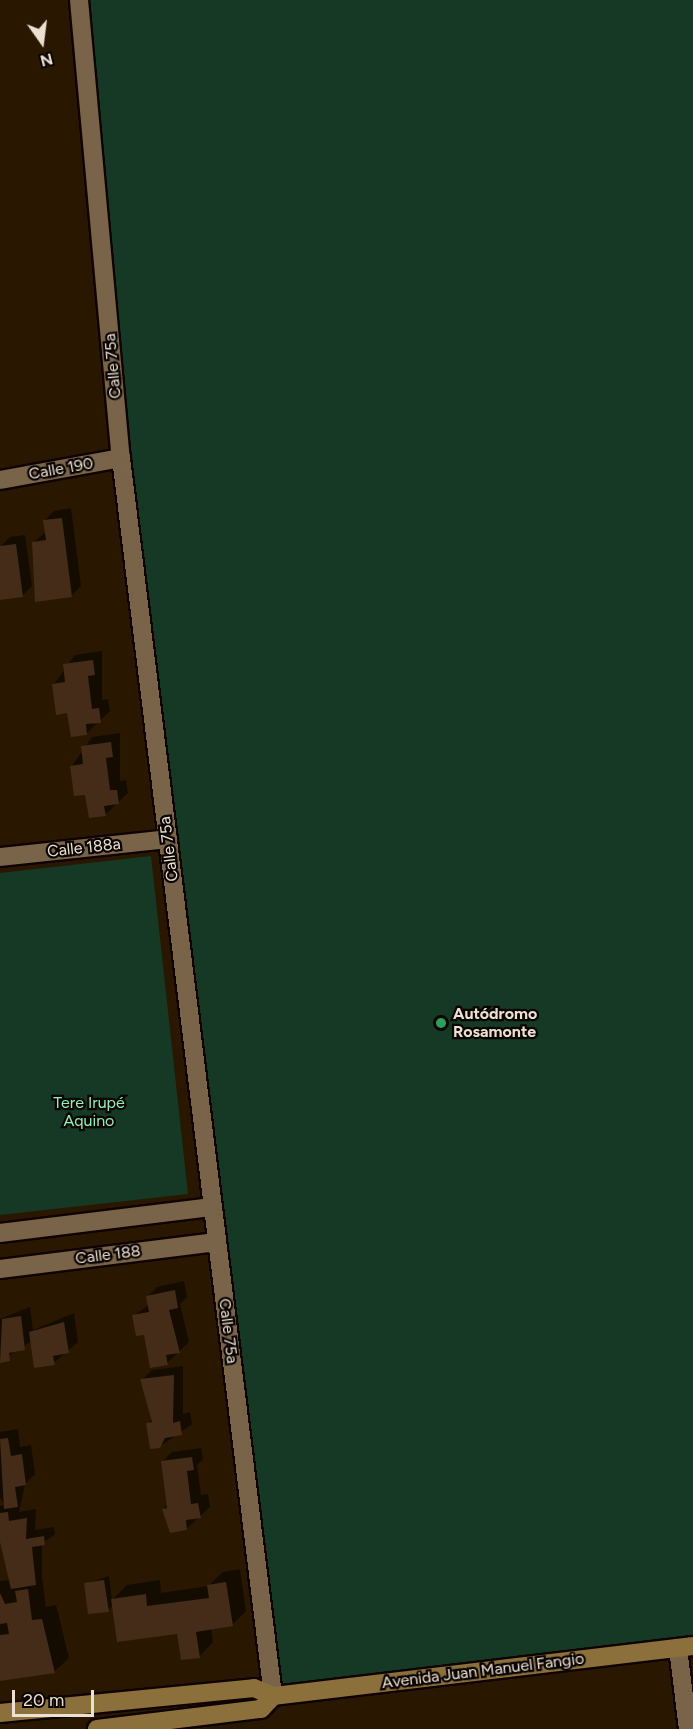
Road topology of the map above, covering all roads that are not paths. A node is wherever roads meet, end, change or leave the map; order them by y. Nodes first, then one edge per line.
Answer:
1 (79, 0) edge
2 (121, 458) junction
3 (0, 480) edge
4 (168, 839) junction
5 (0, 857) edge
6 (212, 1207) junction
7 (0, 1233) edge
8 (216, 1242) junction
9 (0, 1269) edge
10 (686, 1647) edge
11 (273, 1696) junction
12 (0, 1713) edge
13 (97, 1729) edge
14 (688, 1729) edge

1 - 2 street, Calle 75a
2 - 3 street, Calle 190
2 - 4 street, Calle 75a
4 - 5 street, Calle 188a
4 - 6 street, Calle 75a
6 - 7 street
6 - 8 street, Calle 75a
8 - 9 street, Calle 188
8 - 11 street, Calle 75a
10 - 11 main road, Avenida Juan Manuel Fangio
10 - 14 street
11 - 12 main road, Avenida Juan Manuel Fangio
11 - 13 main road, Avenida Juan Manuel Fangio

